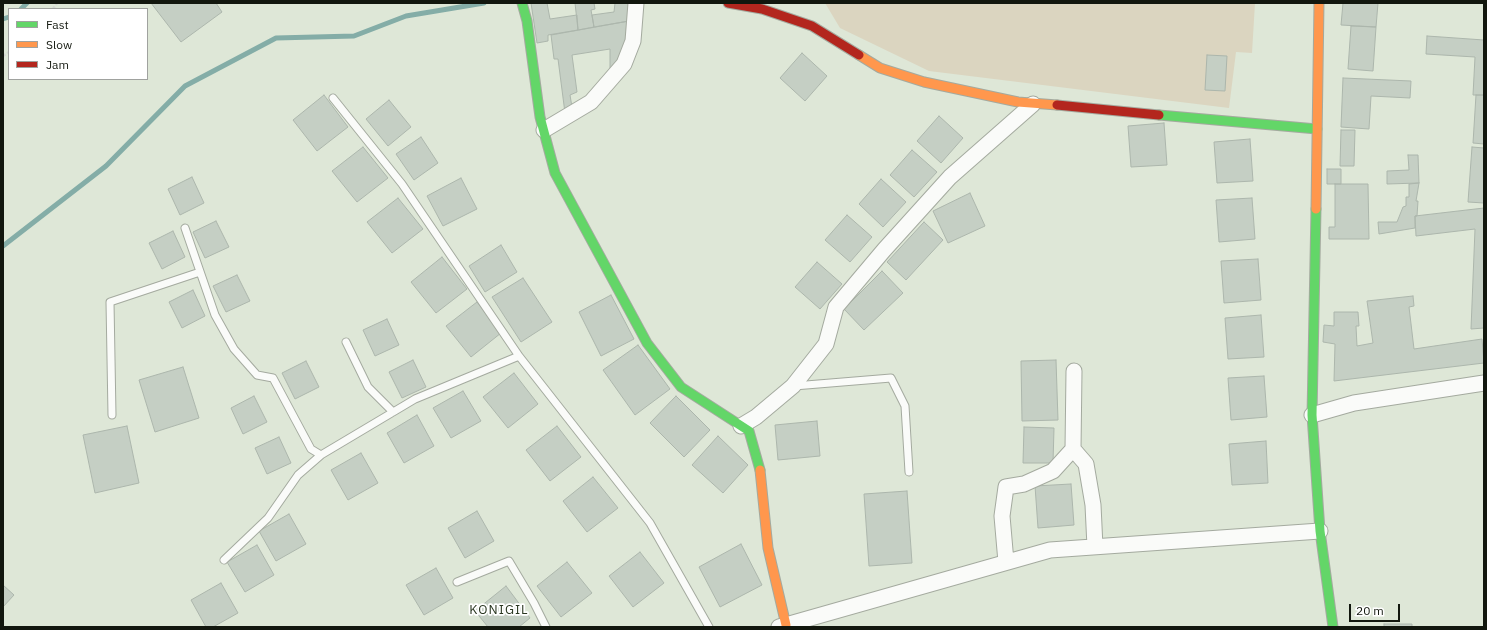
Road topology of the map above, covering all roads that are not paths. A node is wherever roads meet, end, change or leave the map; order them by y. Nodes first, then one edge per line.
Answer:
1 (522, 3) edge
2 (636, 3) edge
3 (728, 3) edge
4 (1319, 3) edge
5 (333, 98) dead end
6 (1033, 104) junction
7 (1317, 129) junction
8 (544, 130) junction
9 (185, 228) dead end
10 (200, 272) junction
11 (346, 342) dead end
12 (519, 356) junction
13 (1074, 371) dead end
14 (1484, 383) edge
15 (793, 386) junction
16 (393, 412) junction
17 (1312, 414) junction
18 (112, 415) dead end
19 (741, 426) junction
20 (1073, 449) junction
21 (321, 455) junction
22 (909, 472) dead end
23 (1320, 531) junction
24 (1094, 547) junction
25 (224, 560) dead end
26 (1006, 562) junction
27 (457, 582) dead end
28 (813, 622) edge
29 (783, 626) edge
30 (546, 627) edge
31 (709, 627) edge
32 (1333, 627) edge

1 - 8 street
2 - 8 street
3 - 6 street
4 - 7 street
5 - 12 lane
6 - 7 street
6 - 15 street
7 - 17 street
8 - 19 street
9 - 10 lane
10 - 18 lane
10 - 21 lane
11 - 16 lane
12 - 16 lane
12 - 31 lane
13 - 20 street
14 - 17 street
15 - 19 street
15 - 22 lane
16 - 21 lane
17 - 23 street
19 - 29 street
20 - 24 street
20 - 26 street
21 - 25 lane
23 - 24 street
23 - 32 street
24 - 26 street
26 - 28 street
27 - 30 lane
28 - 29 street

